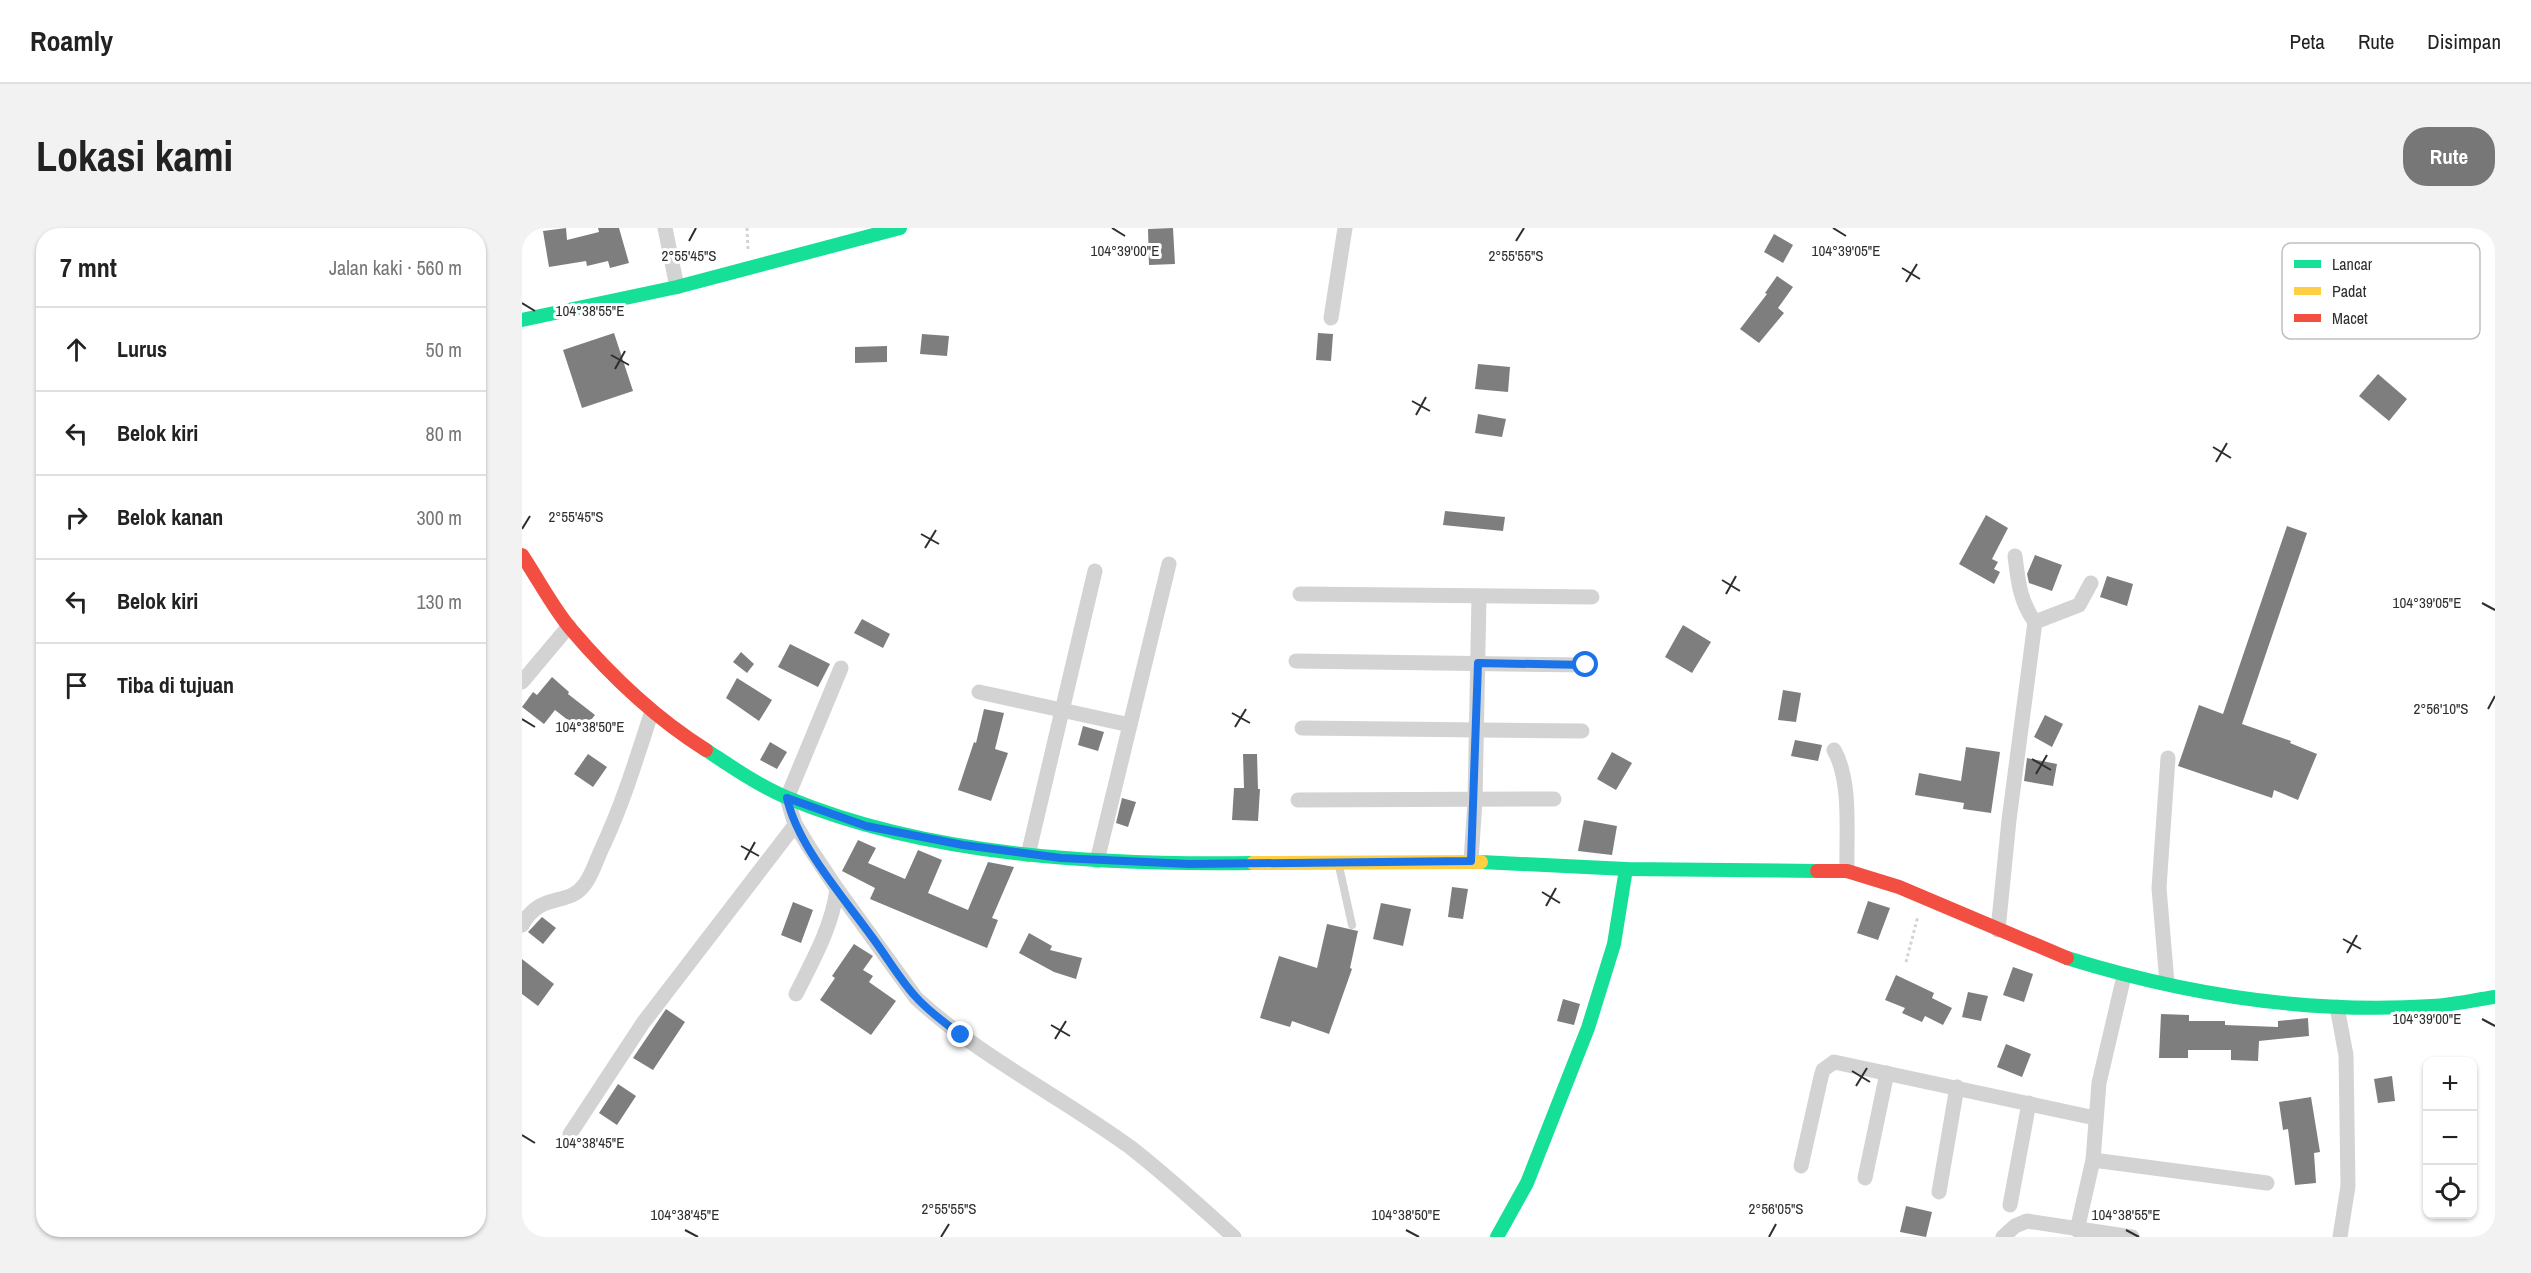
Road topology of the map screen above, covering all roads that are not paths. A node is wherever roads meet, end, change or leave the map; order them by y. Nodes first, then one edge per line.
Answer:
1 (665, 228) edge
2 (900, 228) edge
3 (1345, 228) edge
4 (677, 287) junction
5 (1331, 318) dead end
6 (522, 320) edge
7 (522, 555) edge
8 (2015, 556) dead end
9 (1169, 564) dead end
10 (1095, 571) dead end
11 (2091, 583) dead end
12 (1300, 594) dead end
13 (1479, 596) junction
14 (1592, 597) dead end
15 (2036, 622) junction
16 (569, 626) junction
17 (1296, 661) dead end
18 (1478, 663) junction
19 (1586, 665) dead end
20 (841, 668) dead end
21 (522, 682) edge
22 (979, 692) dead end
23 (652, 711) junction
24 (1062, 711) junction
25 (1130, 724) junction
26 (1302, 728) dead end
27 (1476, 728) junction
28 (1582, 730) dead end
29 (1834, 750) dead end
30 (2168, 758) dead end
31 (787, 798) junction
32 (1554, 799) dead end
33 (1298, 800) dead end
34 (1474, 801) junction
35 (795, 825) junction
36 (1028, 855) junction
37 (1097, 861) junction
38 (1471, 861) junction
39 (1338, 862) junction
40 (1626, 869) junction
41 (1847, 871) junction
42 (837, 889) junction
43 (522, 925) edge
44 (1352, 925) dead end
45 (1998, 930) junction
46 (2124, 976) junction
47 (2167, 983) junction
48 (796, 994) dead end
49 (2495, 997) edge
50 (2337, 1007) junction
51 (1887, 1073) junction
52 (1957, 1088) junction
53 (2029, 1102) junction
54 (2095, 1118) junction
55 (570, 1134) dead end
56 (2093, 1160) junction
57 (1801, 1166) dead end
58 (1865, 1178) dead end
59 (2266, 1183) dead end
60 (1939, 1192) dead end
61 (2010, 1205) dead end
62 (2077, 1230) junction
63 (1234, 1237) edge
64 (1497, 1237) edge
65 (2003, 1237) edge
66 (2132, 1237) edge
67 (2340, 1237) edge

1 - 4 street
2 - 4 street
3 - 5 street
4 - 6 street
7 - 16 street
8 - 15 street
9 - 25 street
10 - 24 street
11 - 15 street
12 - 13 street
13 - 14 street
13 - 18 street
15 - 45 street
16 - 21 street
16 - 23 street
17 - 18 street
18 - 19 street
18 - 27 street
20 - 31 street
22 - 24 street
23 - 31 street
23 - 43 street
24 - 25 street
24 - 36 street
25 - 37 street
26 - 27 street
27 - 28 street
27 - 34 street
29 - 41 street
30 - 47 street
31 - 35 street
31 - 36 street
32 - 34 street
33 - 34 street
34 - 38 street
35 - 42 street
35 - 55 street
36 - 37 street
37 - 39 street
38 - 39 street
38 - 40 street
39 - 44 lane
40 - 41 street
40 - 64 street
41 - 45 street
42 - 48 street
42 - 63 street
45 - 46 street
46 - 47 street
46 - 54 street
47 - 50 street
49 - 50 street
50 - 67 street
51 - 52 street
51 - 57 street
51 - 58 street
52 - 53 street
52 - 60 street
53 - 54 street
53 - 61 street
54 - 56 street
56 - 59 street
56 - 62 street
62 - 65 street
62 - 66 street

